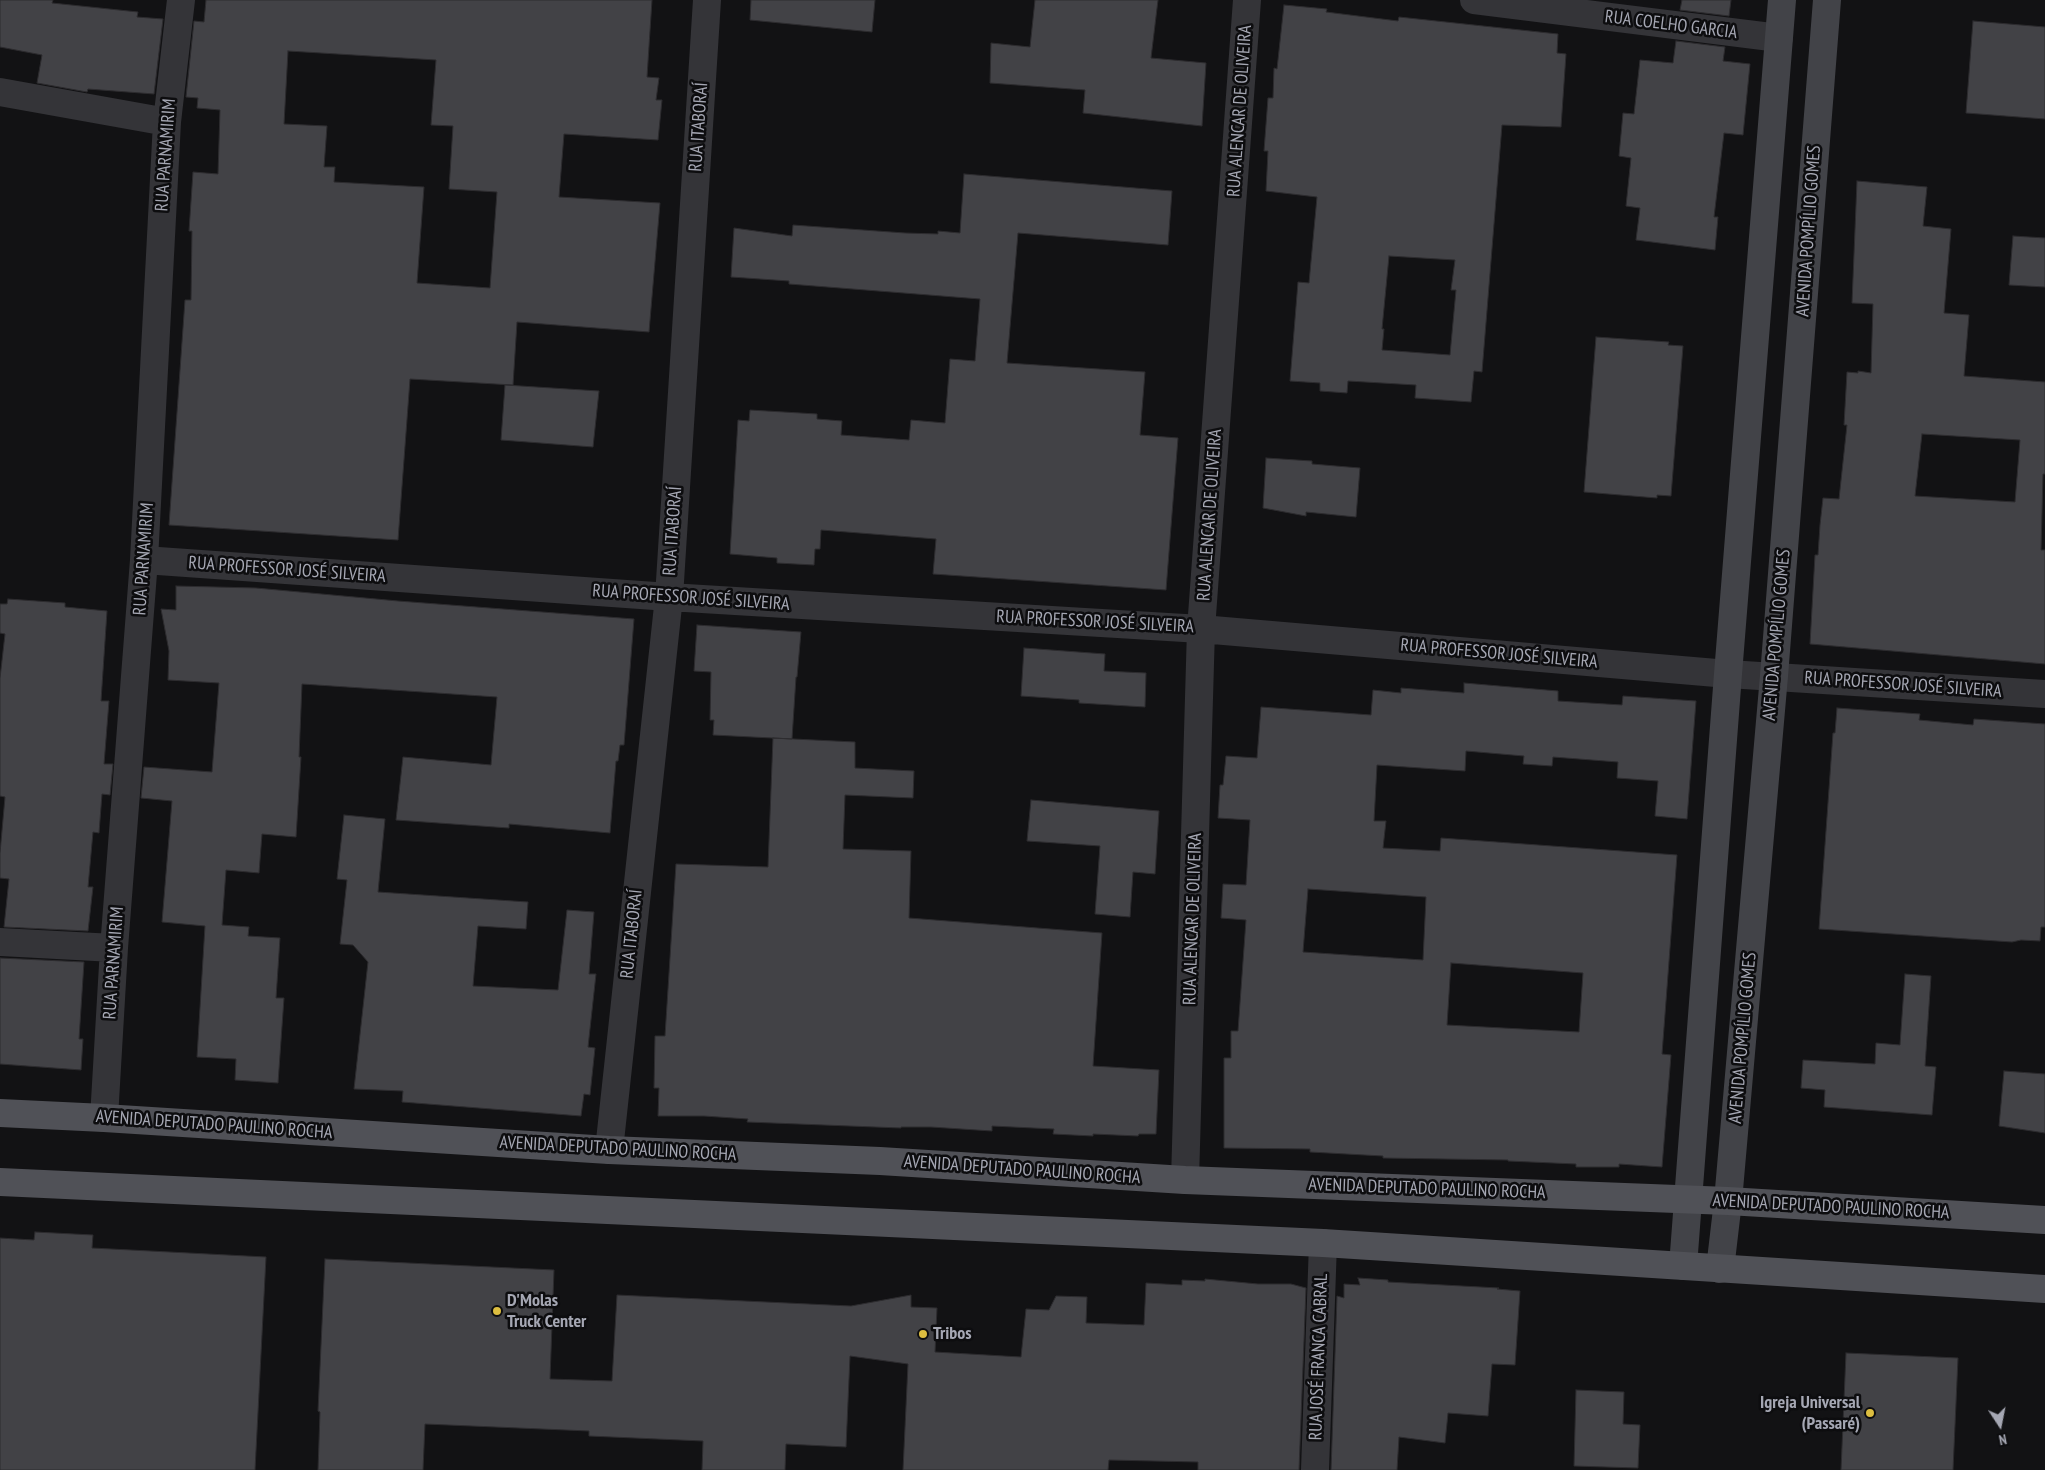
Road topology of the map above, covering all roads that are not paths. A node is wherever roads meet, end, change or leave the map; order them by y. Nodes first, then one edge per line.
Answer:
1 (181, 0) edge
2 (707, 0) edge
3 (1247, 0) edge
4 (1474, 0) edge
5 (1782, 0) edge
6 (1827, 0) edge
7 (1778, 38) junction
8 (0, 92) edge
9 (167, 122) junction
10 (144, 560) junction
11 (669, 597) junction
12 (1201, 628) junction
13 (1728, 674) junction
14 (1774, 676) junction
15 (2045, 694) edge
16 (0, 942) edge
17 (114, 948) junction
18 (0, 1113) edge
19 (104, 1118) junction
20 (609, 1150) junction
21 (1185, 1180) junction
22 (0, 1182) edge
23 (1687, 1200) junction
24 (1728, 1201) junction
25 (2045, 1220) edge
26 (1323, 1243) junction
27 (1683, 1266) junction
28 (1720, 1268) junction
29 (2045, 1288) edge
30 (1315, 1470) edge

1 - 9 street, RUA PARNAMIRIM
2 - 11 street, RUA ITABORAÍ
3 - 12 street, RUA ALENCAR DE OLIVEIRA
4 - 7 street, RUA COELHO GARCIA
5 - 7 main road
6 - 14 main road, AVENIDA POMPÍLIO GOMES
7 - 13 main road
8 - 9 street
9 - 10 street, RUA PARNAMIRIM
10 - 11 street, RUA PROFESSOR JOSÉ SILVEIRA
10 - 17 street, RUA PARNAMIRIM
11 - 12 street, RUA PROFESSOR JOSÉ SILVEIRA
11 - 20 street, RUA ITABORAÍ
12 - 13 street, RUA PROFESSOR JOSÉ SILVEIRA
12 - 21 street, RUA ALENCAR DE OLIVEIRA
13 - 14 street, RUA PROFESSOR JOSÉ SILVEIRA
13 - 23 main road
14 - 15 street, RUA PROFESSOR JOSÉ SILVEIRA
14 - 24 main road, AVENIDA POMPÍLIO GOMES
16 - 17 street
17 - 19 street, RUA PARNAMIRIM
18 - 19 main road, AVENIDA DEPUTADO PAULINO ROCHA
19 - 20 main road, AVENIDA DEPUTADO PAULINO ROCHA
20 - 21 main road, AVENIDA DEPUTADO PAULINO ROCHA
21 - 23 main road, AVENIDA DEPUTADO PAULINO ROCHA
22 - 26 main road
23 - 24 main road, AVENIDA DEPUTADO PAULINO ROCHA
23 - 27 main road
24 - 25 main road, AVENIDA DEPUTADO PAULINO ROCHA
24 - 28 main road, AVENIDA POMPÍLIO GOMES
26 - 27 main road
26 - 30 street, RUA JOSÉ FRANCA CABRAL
27 - 28 main road
28 - 29 main road

